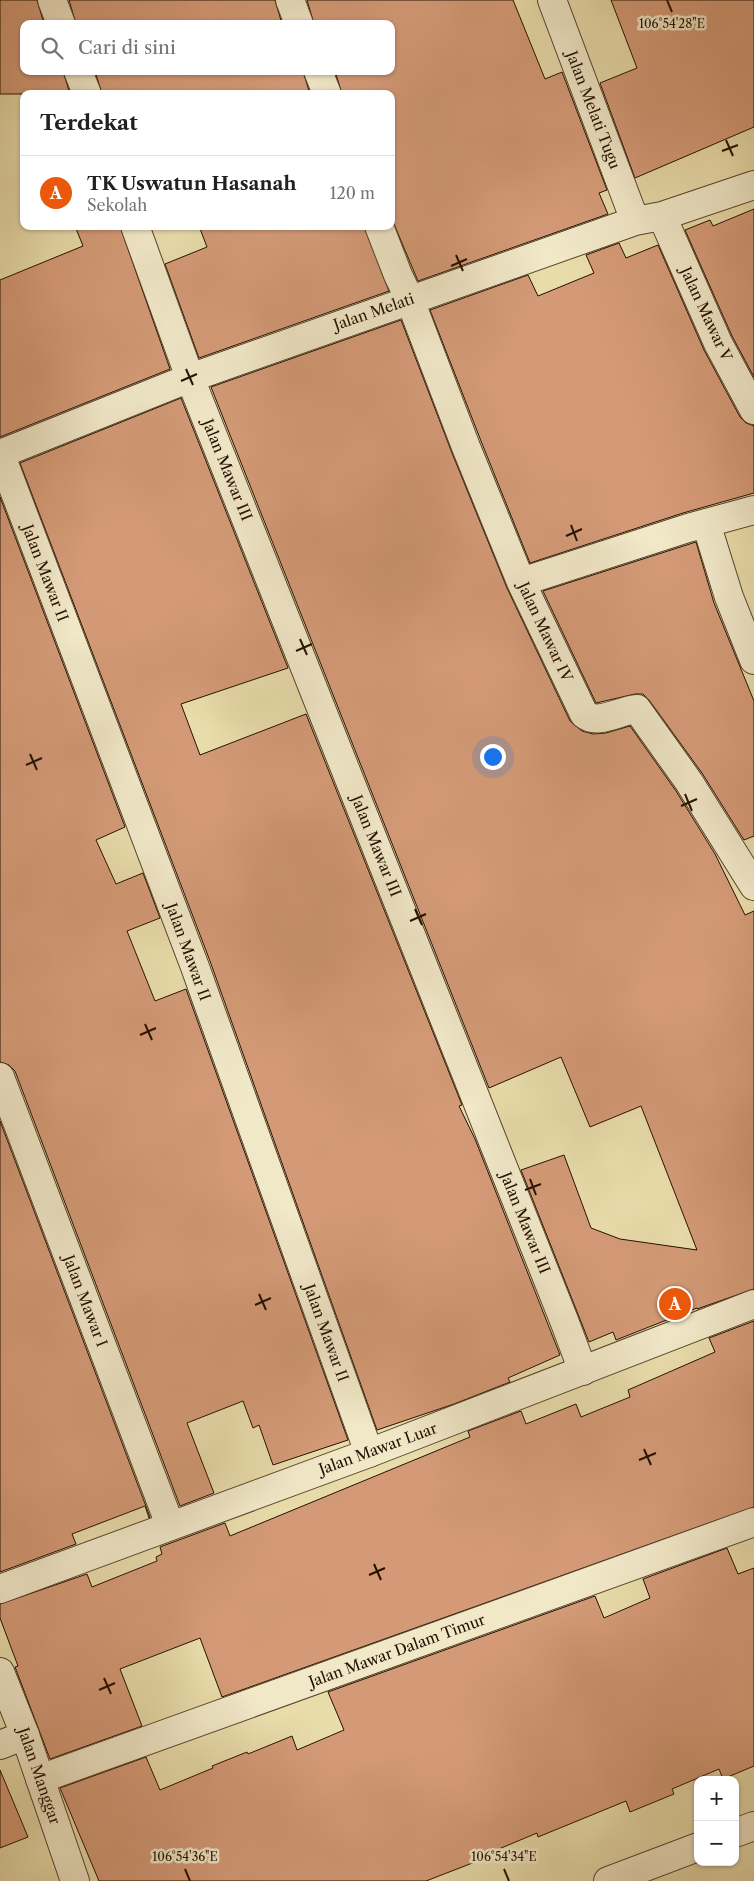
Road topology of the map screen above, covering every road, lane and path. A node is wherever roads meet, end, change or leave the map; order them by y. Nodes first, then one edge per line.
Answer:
1 (52, 0) edge
2 (290, 0) edge
3 (552, 0) edge
4 (60, 20) edge
5 (298, 20) edge
6 (79, 75) edge
7 (320, 75) edge
8 (85, 90) edge
9 (325, 90) edge
10 (754, 185) edge
11 (662, 216) junction
12 (635, 221) junction
13 (136, 230) edge
14 (381, 230) edge
15 (410, 300) junction
16 (190, 378) junction
17 (754, 410) edge
18 (0, 454) edge
19 (754, 510) edge
20 (706, 523) junction
21 (521, 582) junction
22 (754, 660) edge
23 (754, 886) edge
24 (0, 1077) edge
25 (754, 1304) edge
26 (582, 1372) junction
27 (369, 1453) junction
28 (754, 1522) edge
29 (170, 1525) junction
30 (0, 1589) edge
31 (0, 1672) edge
32 (12, 1740) edge
33 (40, 1779) junction
34 (754, 1826) edge
35 (739, 1832) edge
36 (694, 1849) edge
37 (75, 1881) edge
38 (608, 1881) edge

1 - 4 street
2 - 5 street
3 - 12 street, Jalan Melati Tugu
6 - 8 street
7 - 9 street
10 - 11 street, Jalan Melati
11 - 12 street, Jalan Melati
11 - 17 street, Jalan Mawar V
12 - 15 street, Jalan Melati
13 - 16 street, Jalan Mawar III
14 - 15 street, Jalan Mawar IV
15 - 16 street, Jalan Melati
15 - 21 street, Jalan Mawar IV
16 - 18 street, Jalan Melati
16 - 26 street, Jalan Mawar III
18 - 27 street, Jalan Mawar II
19 - 20 street
20 - 21 street
20 - 22 street
21 - 23 street, Jalan Mawar IV
24 - 29 street, Jalan Mawar I
25 - 26 street, Jalan Mawar Luar
26 - 27 street, Jalan Mawar Luar
27 - 29 street, Jalan Mawar Luar
28 - 33 street, Jalan Mawar Dalam Timur
29 - 30 street, Jalan Mawar Luar
31 - 32 street, Jalan Manggar
32 - 33 street, Jalan Manggar
33 - 37 street, Jalan Manggar
34 - 35 street
36 - 38 street

